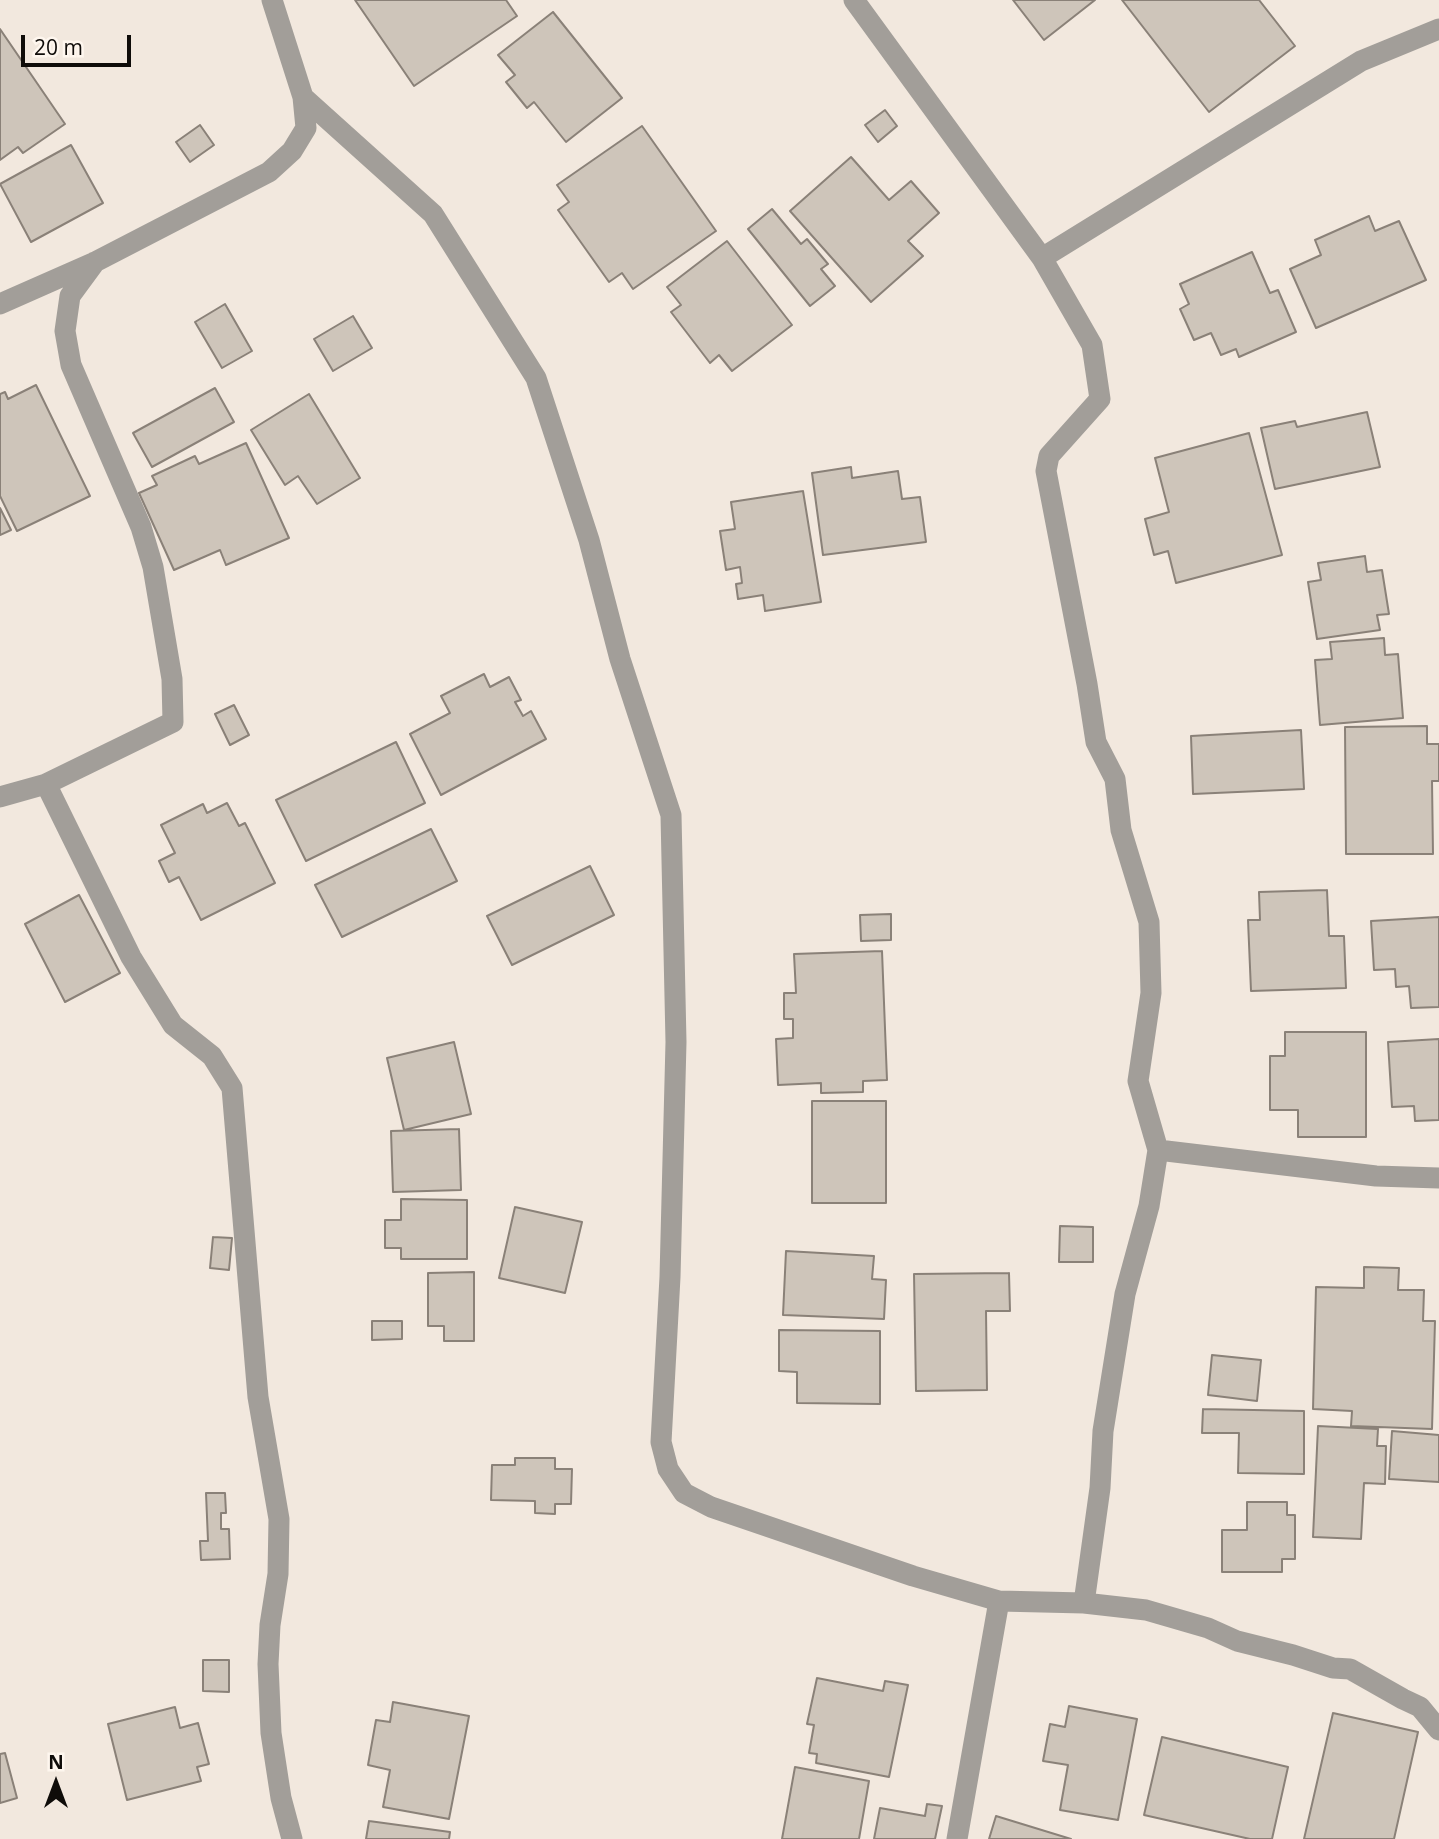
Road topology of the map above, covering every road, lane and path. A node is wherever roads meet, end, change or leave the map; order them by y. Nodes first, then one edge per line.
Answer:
1 (272, 0) edge
2 (854, 0) edge
3 (1439, 29) edge
4 (303, 97) junction
5 (1042, 258) junction
6 (95, 262) junction
7 (0, 304) edge
8 (46, 784) junction
9 (0, 797) edge
10 (1158, 1150) junction
11 (1439, 1178) edge
12 (999, 1601) junction
13 (1084, 1603) junction
14 (1439, 1730) edge
15 (292, 1839) edge
16 (957, 1839) edge

1 - 4 street
2 - 5 street
3 - 5 street
4 - 6 street
4 - 12 street
5 - 10 street
6 - 7 street
6 - 8 street
8 - 9 street
8 - 15 street
10 - 11 street
10 - 13 street
12 - 13 street
12 - 16 street
13 - 14 street

